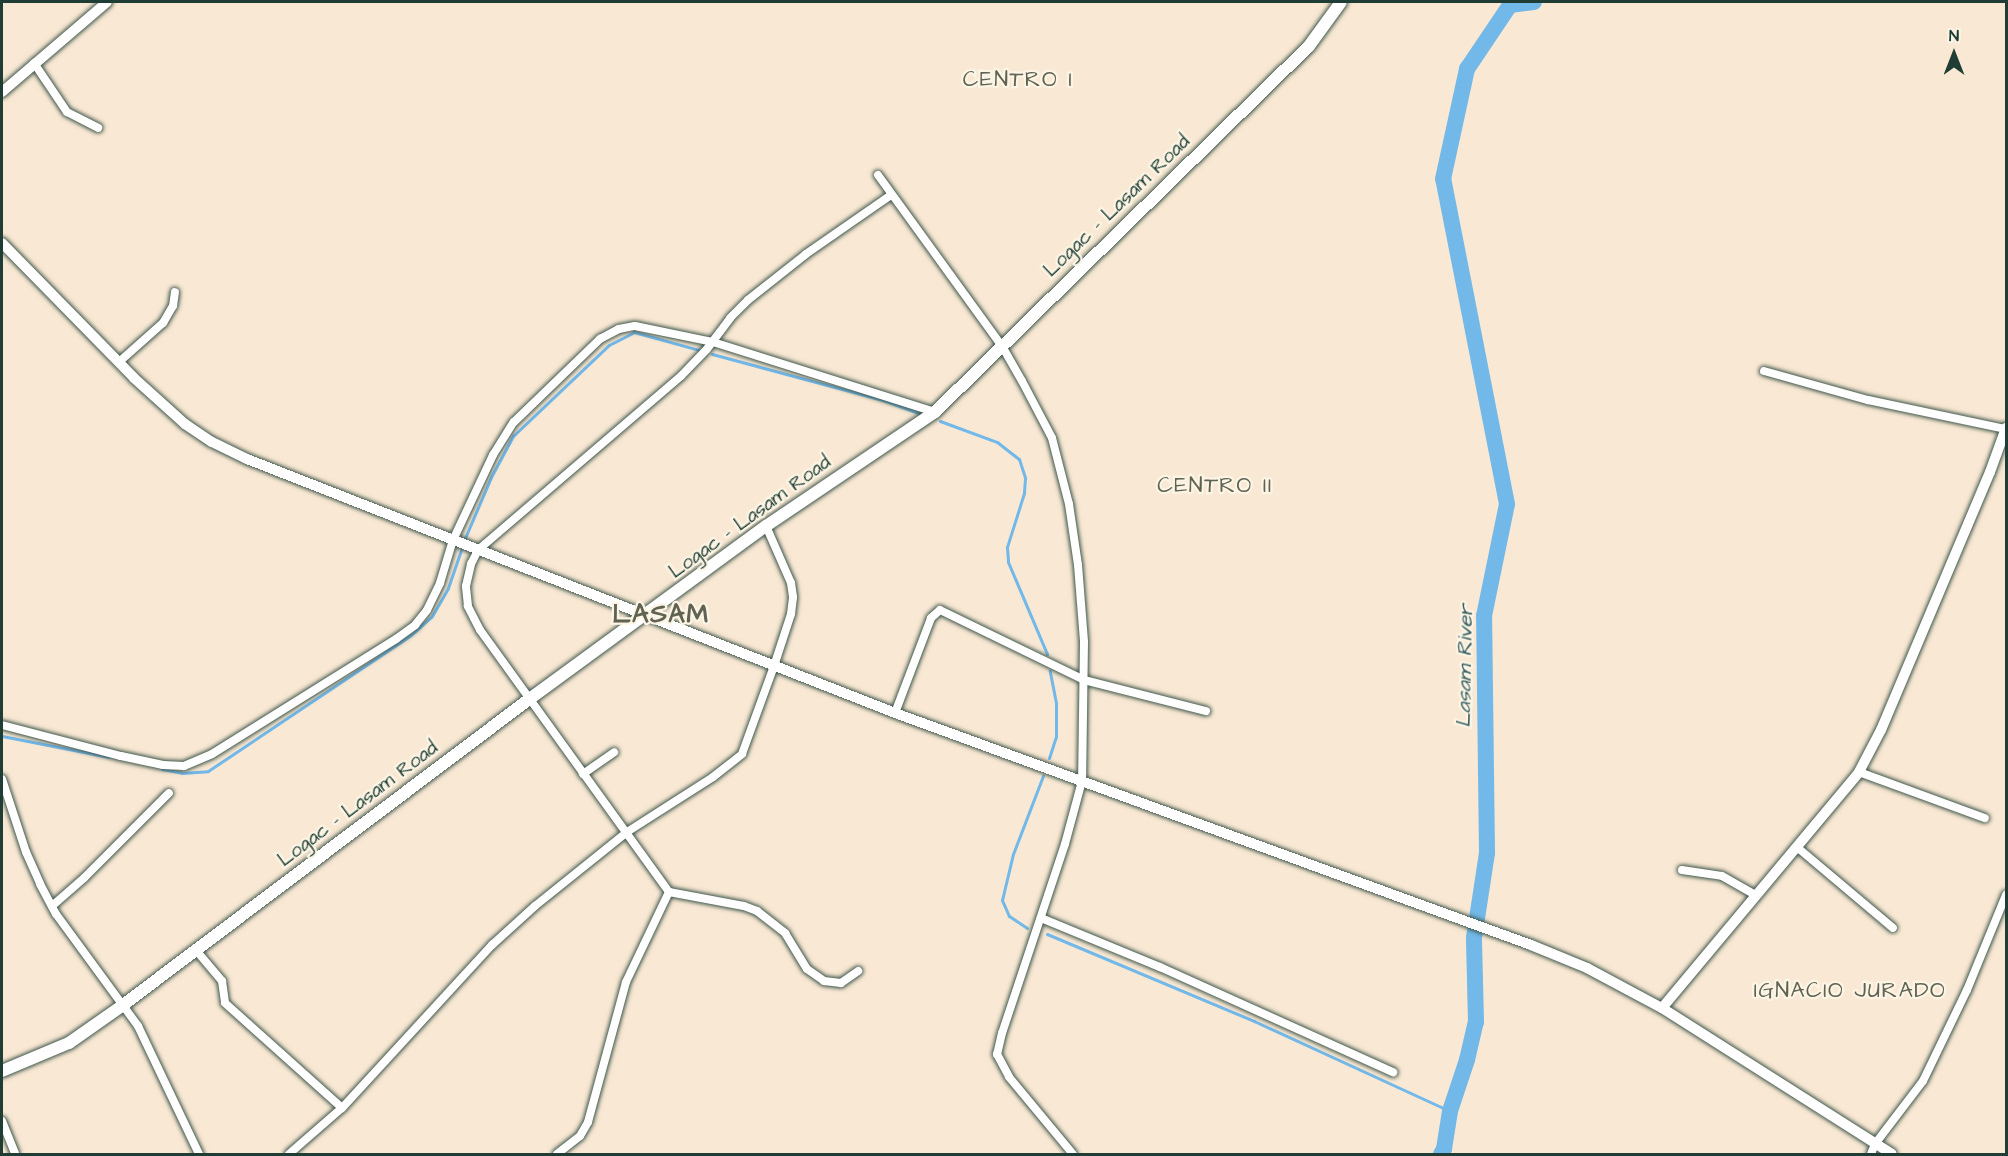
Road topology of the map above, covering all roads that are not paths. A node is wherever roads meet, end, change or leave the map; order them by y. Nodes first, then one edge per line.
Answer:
1 (107, 2) edge
2 (1341, 2) edge
3 (34, 63) junction
4 (2, 92) edge
5 (98, 128) dead end
6 (878, 175) dead end
7 (891, 195) junction
8 (2, 243) edge
9 (175, 291) dead end
10 (713, 342) junction
11 (1002, 346) junction
12 (119, 362) junction
13 (1764, 370) dead end
14 (935, 412) junction
15 (2006, 429) edge
16 (766, 526) junction
17 (453, 540) junction
18 (478, 549) junction
19 (648, 615) junction
20 (774, 666) junction
21 (1084, 680) junction
22 (528, 700) junction
23 (1206, 711) dead end
24 (895, 713) junction
25 (2, 725) edge
26 (614, 752) dead end
27 (1860, 772) junction
28 (583, 774) junction
29 (2, 779) edge
30 (1082, 781) junction
31 (169, 793) dead end
32 (1985, 818) dead end
33 (627, 832) junction
34 (1797, 848) junction
35 (1682, 870) dead end
36 (669, 892) junction
37 (2007, 895) edge
38 (1757, 896) junction
39 (52, 906) junction
40 (1041, 918) junction
41 (1893, 928) dead end
42 (195, 949) junction
43 (858, 971) dead end
44 (123, 1005) junction
45 (1662, 1008) junction
46 (2, 1071) edge
47 (1393, 1072) dead end
48 (342, 1108) junction
49 (2, 1121) edge
50 (1873, 1149) edge
51 (15, 1155) edge
52 (199, 1155) edge
53 (289, 1155) edge
54 (556, 1155) edge
55 (1072, 1155) edge
56 (1892, 1155) edge

1 - 3 street
2 - 11 main road, Logac - Lasam Road
3 - 4 street
3 - 5 street
6 - 7 street
7 - 10 street
7 - 11 street
8 - 12 street
9 - 12 street
10 - 14 street
10 - 17 street
10 - 18 street
11 - 14 main road, Logac - Lasam Road
11 - 21 street
12 - 17 street
13 - 15 street
14 - 16 main road, Logac - Lasam Road
15 - 27 street
16 - 19 main road, Logac - Lasam Road
16 - 20 street
17 - 18 street
17 - 25 street
18 - 19 street
18 - 22 street
19 - 20 street
19 - 22 main road, Logac - Lasam Road
20 - 24 street
20 - 33 street
21 - 23 street
21 - 24 street
21 - 30 street
22 - 28 street
22 - 42 main road, Logac - Lasam Road
24 - 30 street
26 - 28 street
27 - 32 street
27 - 34 street
28 - 33 street
29 - 39 street
30 - 40 street
30 - 45 street
31 - 39 street
33 - 36 street
33 - 48 street
34 - 38 street
34 - 41 street
35 - 38 street
36 - 43 street
36 - 54 street
37 - 50 street
38 - 45 street
39 - 44 street
40 - 47 street
40 - 55 street
42 - 44 main road, Logac - Lasam Road
42 - 48 street
44 - 46 main road, Logac - Lasam Road
44 - 52 street
45 - 50 street
48 - 53 street
49 - 51 street
50 - 56 street

